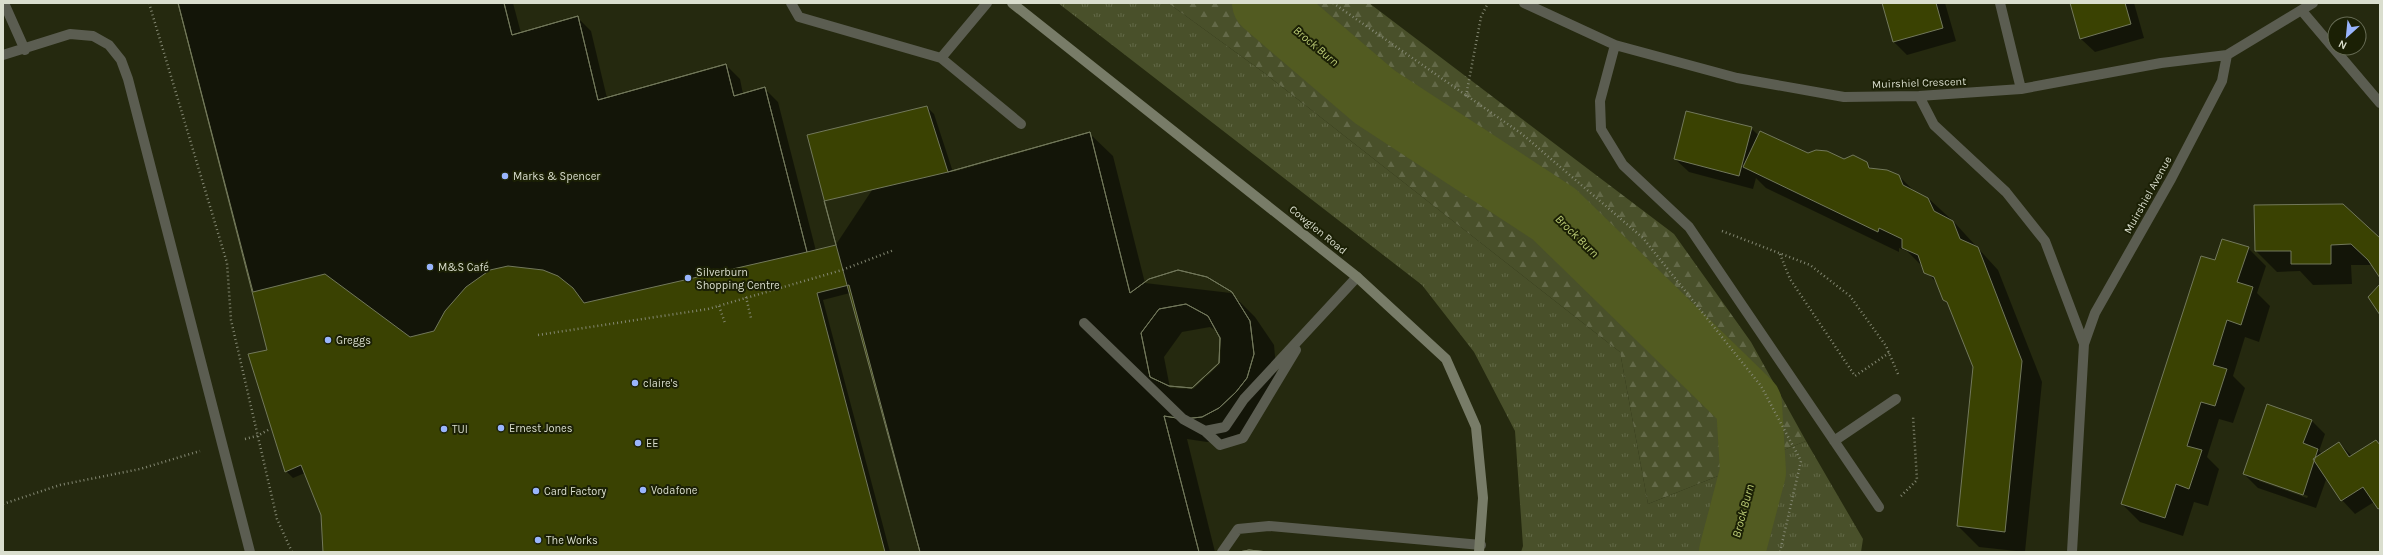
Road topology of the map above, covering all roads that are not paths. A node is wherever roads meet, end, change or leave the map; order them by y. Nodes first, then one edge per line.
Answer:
1 (4, 3) edge
2 (791, 3) edge
3 (987, 3) edge
4 (1012, 3) edge
5 (1524, 3) edge
6 (2000, 3) edge
7 (2313, 3) edge
8 (1539, 6) edge
9 (2302, 11) junction
10 (1615, 45) junction
11 (25, 50) junction
12 (3, 55) edge
13 (2227, 55) junction
14 (941, 58) junction
15 (2021, 89) junction
16 (1919, 96) junction
17 (2380, 103) edge
18 (1021, 124) dead end
19 (1357, 277) junction
20 (1084, 323) dead end
21 (1307, 332) junction
22 (2084, 344) junction
23 (1896, 399) dead end
24 (1204, 431) junction
25 (1834, 441) junction
26 (1879, 507) road end
27 (1480, 548) edge
28 (250, 552) edge
29 (1222, 552) edge
30 (2072, 552) edge

1 - 11 street
2 - 14 street
3 - 14 street
4 - 19 street, Cowglen Road
5 - 8 street, Muirshiel Crescent
6 - 15 street
7 - 9 street, Muirshiel Crescent
8 - 10 street, Muirshiel Crescent
9 - 13 street, Muirshiel Crescent
9 - 17 street
10 - 16 street, Muirshiel Crescent
10 - 25 street
11 - 12 street
11 - 28 street
13 - 15 street, Muirshiel Crescent
13 - 22 street, Muirshiel Avenue
14 - 18 street
15 - 16 street, Muirshiel Crescent
16 - 22 street, Muirshiel Avenue
19 - 21 street
19 - 27 street, Cowglen Road
20 - 24 street
21 - 24 street
21 - 24 street
22 - 30 street, Muirshiel Avenue
23 - 25 street
25 - 26 street
27 - 29 street

